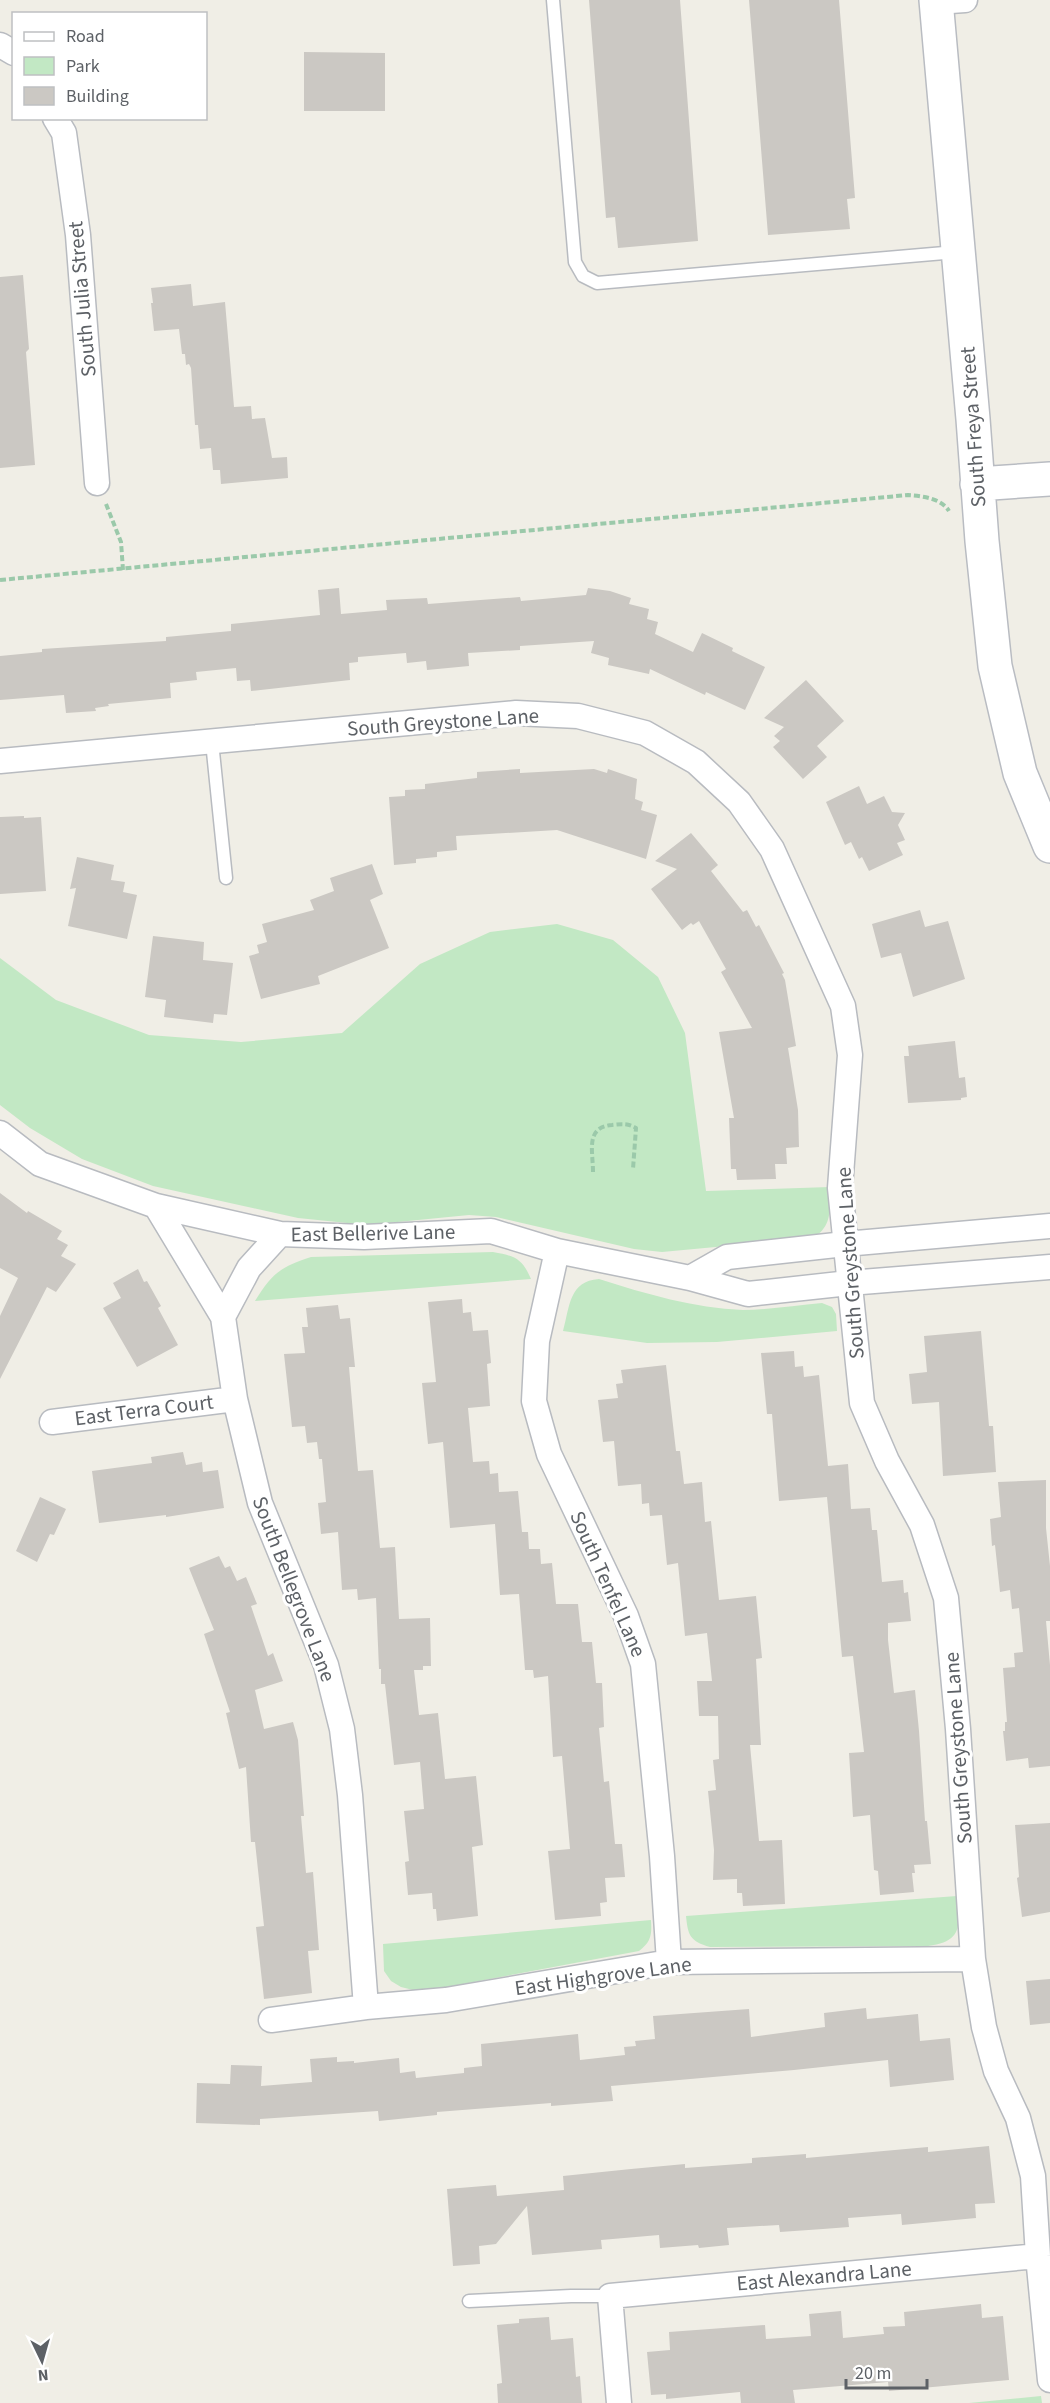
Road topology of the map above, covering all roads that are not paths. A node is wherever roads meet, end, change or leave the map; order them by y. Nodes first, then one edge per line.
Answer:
1 (553, 0) edge
2 (946, 1) edge
3 (56, 120) edge
4 (958, 252) junction
5 (1050, 479) edge
6 (97, 483) road end
7 (977, 484) junction
8 (212, 742) junction
9 (0, 761) edge
10 (1050, 846) edge
11 (226, 878) dead end
12 (0, 1134) edge
13 (156, 1206) junction
14 (1050, 1226) edge
15 (280, 1234) junction
16 (845, 1244) junction
17 (557, 1251) junction
18 (1050, 1267) edge
19 (690, 1278) junction
20 (849, 1283) junction
21 (222, 1317) junction
22 (235, 1399) junction
23 (52, 1422) dead end
24 (973, 1959) junction
25 (669, 1962) junction
26 (366, 2007) junction
27 (271, 2020) dead end
28 (1038, 2256) junction
29 (610, 2296) junction
30 (469, 2301) dead end
31 (1050, 2380) edge
32 (619, 2403) edge

1 - 4 lane
2 - 4 main road, South Freya Street
3 - 6 street, South Julia Street
4 - 7 main road, South Freya Street
5 - 7 main road
7 - 10 main road, South Freya Street
8 - 9 street, South Greystone Lane
8 - 11 lane
8 - 16 street, South Greystone Lane
12 - 13 street, East Bellerive Lane
13 - 15 street, East Bellerive Lane
13 - 21 street, South Bellegrove Lane
14 - 16 street
15 - 17 street, East Bellerive Lane
15 - 21 street
16 - 19 street
16 - 20 street, South Greystone Lane
17 - 19 street, East Bellerive Lane
17 - 25 street, South Tenfel Lane
18 - 20 street, East Bellerive Lane
19 - 20 street, East Bellerive Lane
20 - 24 street, South Greystone Lane
21 - 22 street, South Bellegrove Lane
22 - 23 street, East Terra Court
22 - 26 street, South Bellegrove Lane
24 - 25 street, East Highgrove Lane
24 - 28 street, South Greystone Lane
25 - 26 street, East Highgrove Lane
26 - 27 street, East Highgrove Lane
28 - 29 street, East Alexandra Lane
28 - 31 street, South Greystone Lane
29 - 30 lane
29 - 32 street

